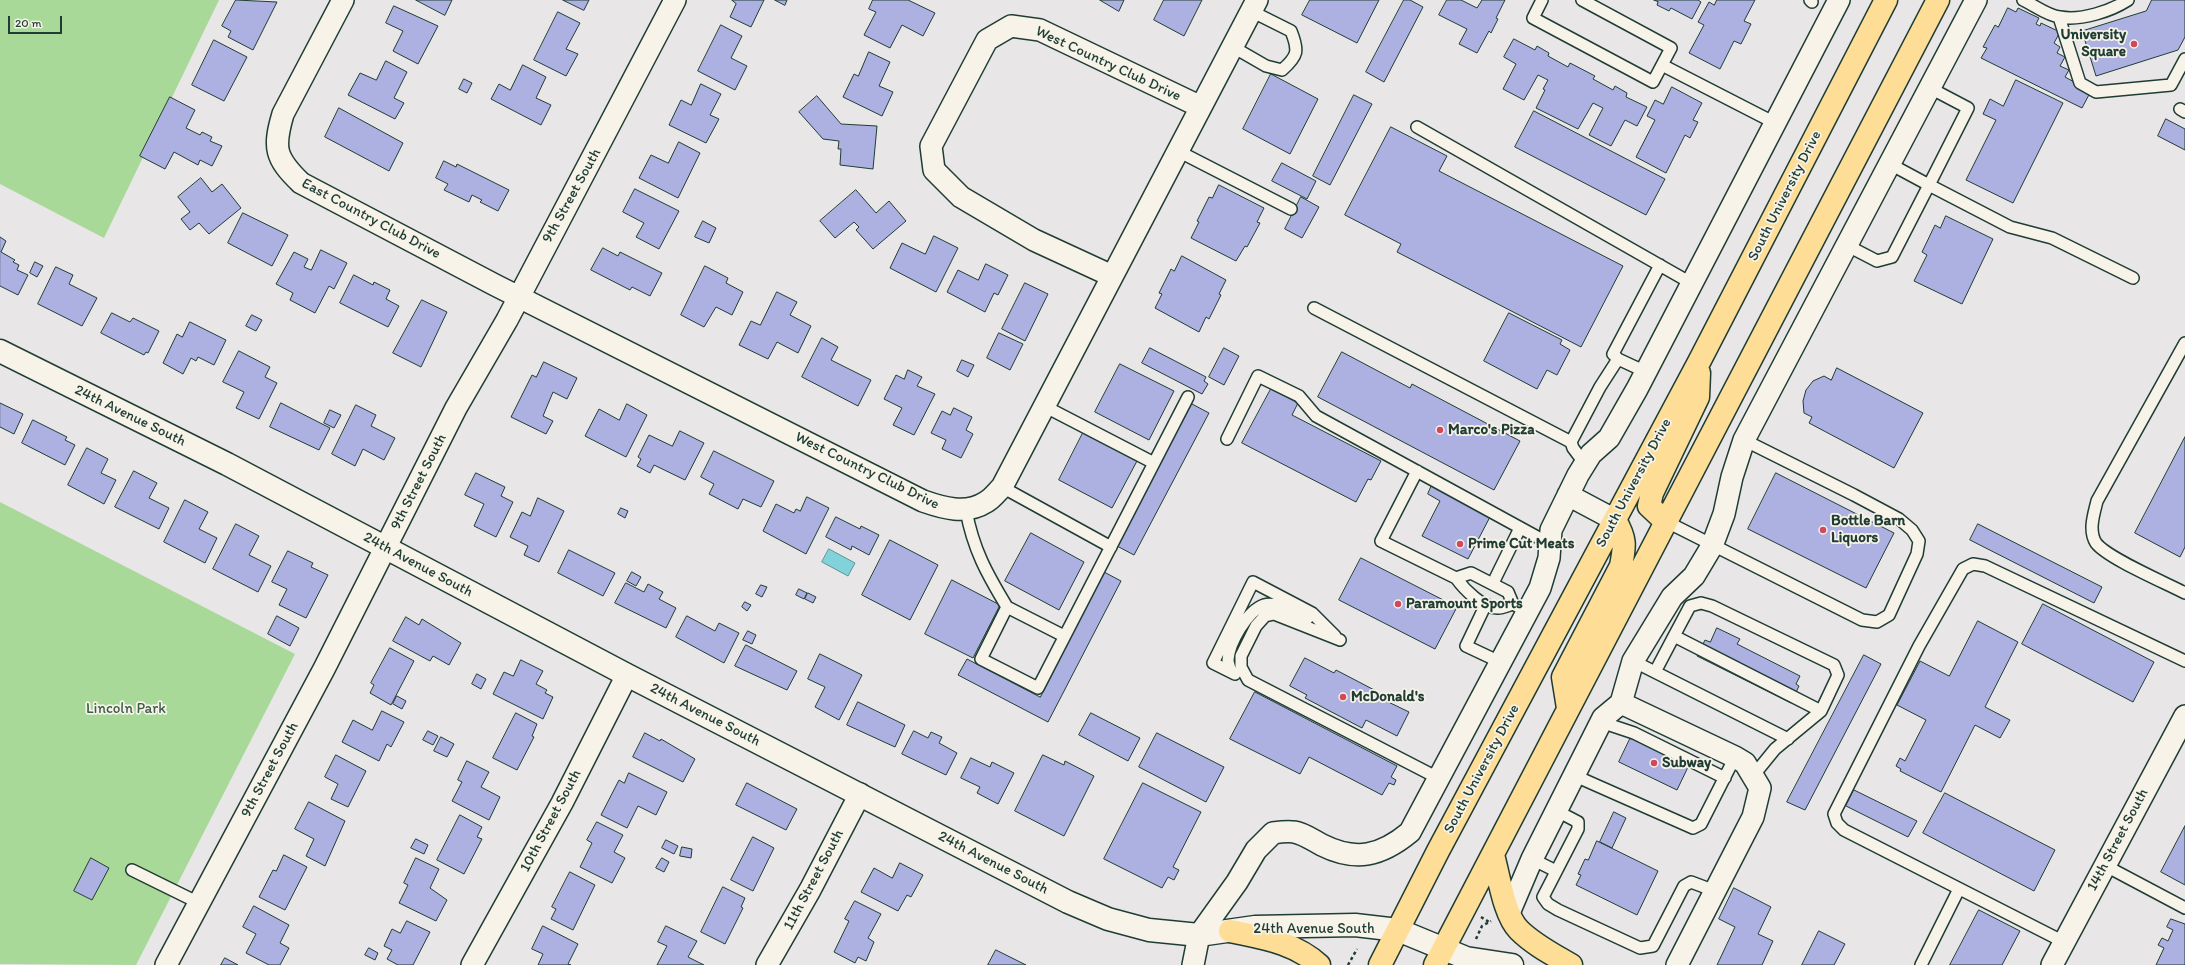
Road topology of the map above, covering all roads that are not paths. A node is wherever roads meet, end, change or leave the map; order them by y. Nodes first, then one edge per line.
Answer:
1 (343, 0) edge
2 (675, 0) edge
3 (1542, 0) edge
4 (1582, 0) edge
5 (1839, 0) edge
6 (1886, 0) edge
7 (1938, 0) edge
8 (1976, 0) edge
9 (2023, 0) edge
10 (2124, 1) edge
11 (1254, 6) edge
12 (2060, 18) junction
13 (1233, 46) junction
14 (2185, 59) edge
15 (1662, 65) junction
16 (1930, 88) junction
17 (1201, 107) junction
18 (1775, 123) junction
19 (1417, 127) dead end
20 (1178, 151) junction
21 (1890, 164) junction
22 (1929, 185) junction
23 (1291, 209) dead end
24 (1848, 246) junction
25 (1660, 265) junction
26 (1112, 276) junction
27 (2133, 278) dead end
28 (1691, 283) junction
29 (518, 297) junction
30 (1314, 308) dead end
31 (2185, 343) edge
32 (0, 351) edge
33 (1618, 359) junction
34 (1699, 362) junction
35 (1646, 372) junction
36 (1188, 398) dead end
37 (1044, 406) junction
38 (1227, 439) dead end
39 (1744, 440) junction
40 (1571, 442) junction
41 (1154, 463) junction
42 (1585, 464) junction
43 (1417, 471) junction
44 (1002, 487) junction
45 (1568, 495) junction
46 (966, 510) junction
47 (1615, 520) junction
48 (1664, 521) junction
49 (1520, 528) junction
50 (1550, 544) junction
51 (1712, 546) junction
52 (1111, 547) junction
53 (386, 548) junction
54 (1456, 578) junction
55 (1494, 583) junction
56 (2185, 593) edge
57 (1486, 604) junction
58 (1007, 607) junction
59 (1520, 608) junction
60 (1064, 636) junction
61 (1674, 636) junction
62 (1340, 640) junction
63 (2185, 661) edge
64 (1500, 662) junction
65 (1633, 662) junction
66 (1231, 672) junction
67 (1655, 672) junction
68 (626, 675) junction
69 (1248, 680) junction
70 (1621, 703) junction
71 (1568, 708) junction
72 (1820, 711) junction
73 (2185, 716) edge
74 (1601, 722) junction
75 (1788, 739) junction
76 (1735, 757) junction
77 (1573, 775) junction
78 (1753, 776) junction
79 (1438, 778) junction
80 (1725, 778) junction
81 (860, 794) junction
82 (1556, 811) junction
83 (1493, 855) junction
84 (1532, 859) junction
85 (2104, 865) junction
86 (132, 870) dead end
87 (1556, 871) junction
88 (1959, 889) junction
89 (1715, 892) junction
90 (199, 903) junction
91 (2185, 908) edge
92 (1502, 916) junction
93 (1398, 930) junction
94 (1230, 931) junction
95 (1200, 935) junction
96 (2064, 942) junction
97 (1439, 957) edge
98 (166, 965) edge
99 (472, 965) edge
100 (767, 965) edge
101 (1193, 965) edge
102 (1319, 965) edge
103 (1380, 965) edge
104 (1512, 965) edge
105 (1571, 965) edge
106 (1677, 965) edge
107 (1921, 965) edge
108 (2052, 965) edge

1 - 29 street, East Country Club Drive
2 - 29 street, 9th Street South
3 - 15 lane
4 - 15 lane
5 - 18 street
6 - 34 main road, South University Drive
7 - 48 main road
8 - 16 street
9 - 12 lane
10 - 12 lane
11 - 13 street, West Country Club Drive
11 - 13 lane
12 - 14 lane
13 - 17 street, West Country Club Drive
15 - 18 lane
16 - 21 street
16 - 22 lane
17 - 20 street, West Country Club Drive
17 - 26 street, West Country Club Drive
18 - 28 street
19 - 25 lane
20 - 23 lane
20 - 26 street, West Country Club Drive
21 - 22 lane
21 - 24 street
22 - 24 lane
22 - 27 lane
24 - 39 street
25 - 28 lane
25 - 33 lane
26 - 37 street, West Country Club Drive
28 - 35 street
29 - 46 street, West Country Club Drive
29 - 53 street, 9th Street South
30 - 40 lane
31 - 56 lane
32 - 53 street, 24th Avenue South
33 - 35 lane
33 - 40 lane
34 - 47 main road, South University Drive
34 - 48 main road
35 - 42 street
36 - 41 lane
37 - 41 lane
37 - 44 street, West Country Club Drive
38 - 43 lane
39 - 51 street
39 - 51 lane
40 - 42 lane
41 - 52 lane
42 - 45 street
43 - 49 lane
43 - 54 lane
44 - 46 street, West Country Club Drive
44 - 52 lane
45 - 47 street
45 - 50 street
46 - 58 lane
47 - 71 main road
47 - 93 main road, South University Drive
48 - 51 lane
48 - 71 main road
49 - 50 lane
49 - 55 lane
50 - 59 street
51 - 65 street
52 - 60 lane
53 - 68 street, 24th Avenue South
53 - 90 street, 9th Street South
54 - 55 lane
54 - 57 lane
55 - 59 lane
57 - 59 lane
57 - 64 lane
58 - 60 lane
58 - 60 lane
59 - 64 street
61 - 67 lane
61 - 72 lane
61 - 72 lane
62 - 66 lane
62 - 66 lane
62 - 69 lane
63 - 88 lane
64 - 79 street
65 - 67 lane
65 - 70 street
66 - 69 lane
67 - 75 lane
68 - 81 street, 24th Avenue South
68 - 99 street, 10th Street South
69 - 79 lane
70 - 74 street
70 - 76 street
71 - 83 main road
72 - 75 lane
73 - 85 street, 14th Street South
74 - 77 street
74 - 80 lane
75 - 78 lane
76 - 78 street
76 - 80 lane
77 - 80 lane
77 - 82 street
78 - 89 street
79 - 95 street
81 - 95 street, 24th Avenue South
81 - 100 street, 11th Street South
82 - 84 street
82 - 87 lane
83 - 92 main road
83 - 97 main road
84 - 87 lane
84 - 92 street
85 - 91 lane
85 - 96 street, 14th Street South
86 - 90 lane
87 - 89 lane
88 - 96 lane
88 - 107 lane
89 - 106 street
90 - 98 street, 9th Street South
92 - 105 main road
93 - 94 street, 24th Avenue South
93 - 97 street, 24th Avenue South
93 - 103 main road, South University Drive
94 - 95 street, 24th Avenue South
94 - 102 main road
95 - 101 street
96 - 108 street, 14th Street South
97 - 104 street, 24th Avenue South

